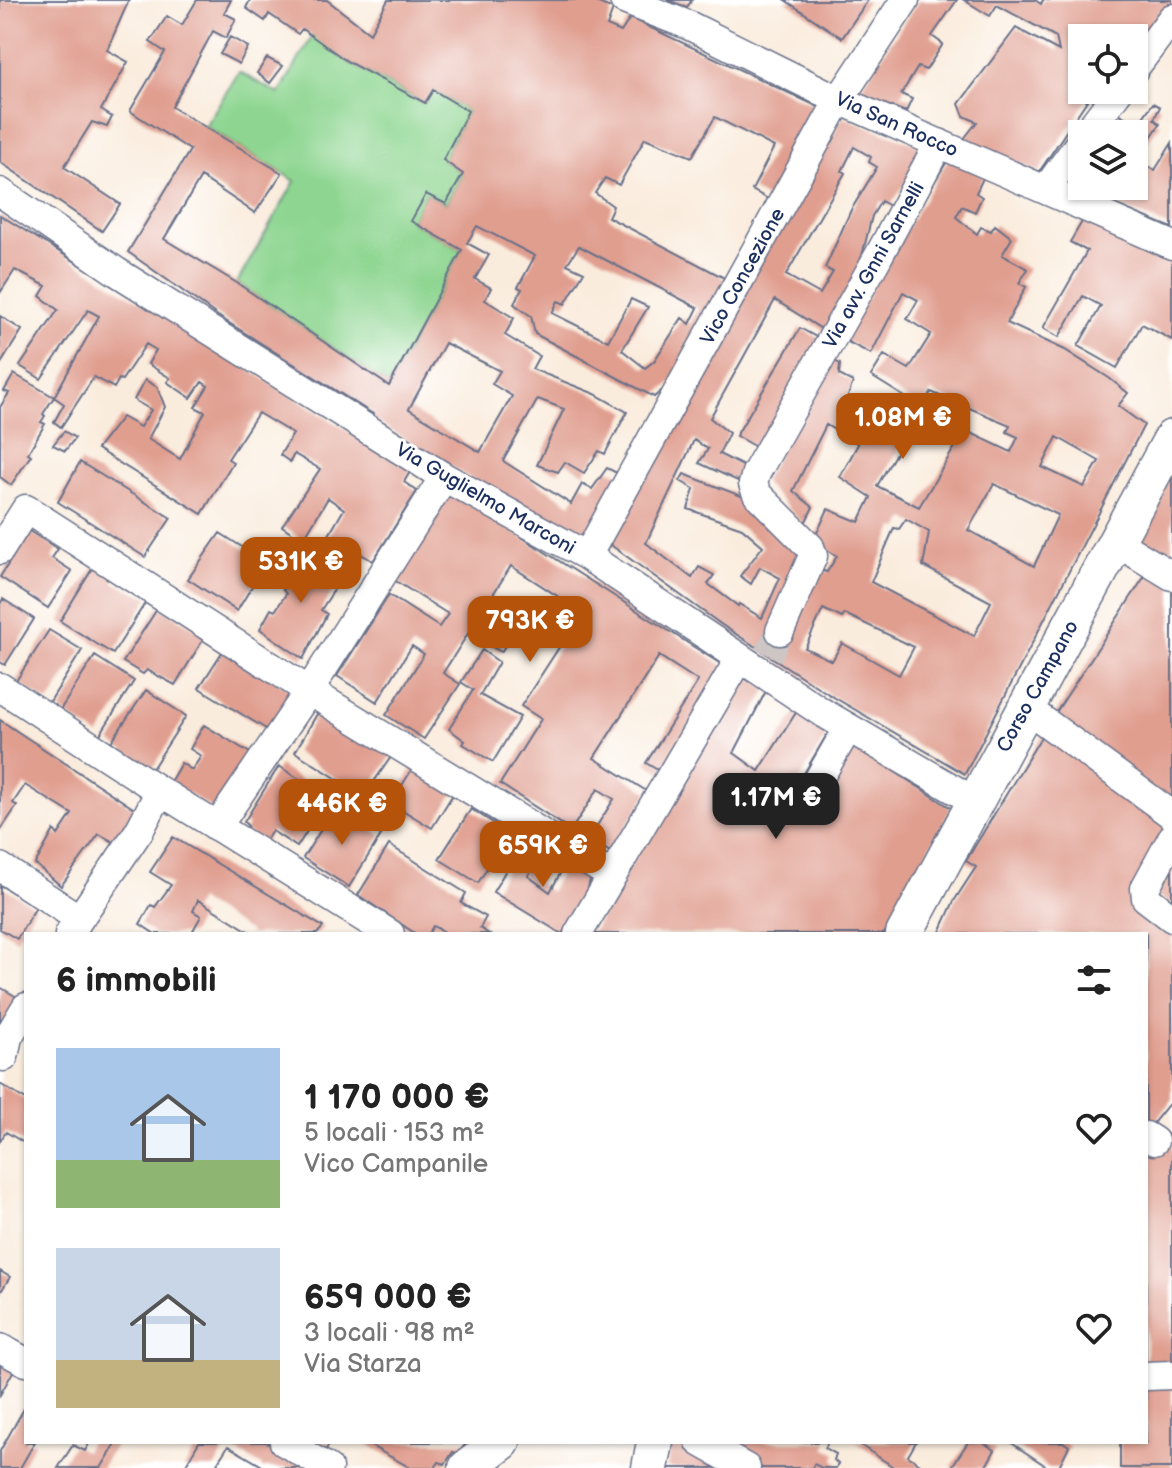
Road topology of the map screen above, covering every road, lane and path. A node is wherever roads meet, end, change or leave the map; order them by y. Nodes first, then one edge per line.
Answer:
1 (624, 0) edge
2 (905, 0) edge
3 (1172, 18) edge
4 (1148, 50) edge
5 (839, 100) junction
6 (939, 143) junction
7 (1068, 159) edge
8 (1046, 189) junction
9 (0, 192) edge
10 (1172, 245) edge
11 (1172, 438) edge
12 (444, 477) junction
13 (1116, 542) junction
14 (0, 550) edge
15 (587, 556) junction
16 (1172, 576) edge
17 (762, 654) junction
18 (0, 687) edge
19 (309, 691) junction
20 (1025, 707) junction
21 (848, 728) junction
22 (813, 789) dead end
23 (160, 791) junction
24 (974, 801) junction
25 (1172, 815) edge
26 (217, 827) junction
27 (1172, 838) edge
28 (0, 867) edge
29 (612, 876) junction
30 (1172, 918) edge
31 (73, 926) edge
32 (387, 932) edge
33 (579, 932) edge
34 (905, 932) edge
35 (24, 1010) edge
36 (10, 1060) edge
37 (0, 1348) edge
38 (24, 1361) edge
39 (1172, 1375) edge
40 (1148, 1376) edge
41 (287, 1444) edge
42 (499, 1444) edge
43 (655, 1444) edge
44 (704, 1444) edge
45 (328, 1468) edge
46 (467, 1468) edge
47 (650, 1468) edge
48 (746, 1468) edge

1 - 5 street, Via San Rocco
2 - 5 street, Vico Concezione
3 - 4 street
5 - 6 street, Via San Rocco
5 - 15 street, Vico Concezione
6 - 8 street, Via San Rocco
6 - 17 street, Via avv. Gnni Sarnelli
7 - 8 street
8 - 10 street, Via San Rocco
9 - 12 street, Via Guglielmo Marconi
11 - 13 main road, Corso Campano
12 - 15 street, Via Guglielmo Marconi
12 - 19 street
13 - 16 street
13 - 20 main road, Corso Campano
14 - 19 street
15 - 17 street, Via Guglielmo Marconi
17 - 21 street, Via Guglielmo Marconi
17 - 29 street
18 - 23 street
19 - 26 street
19 - 29 street
20 - 24 main road, Corso Campano
20 - 25 street
21 - 22 street
21 - 24 street, Via Guglielmo Marconi
23 - 26 street
23 - 31 street
24 - 34 main road, Corso Campano
26 - 32 street
27 - 30 street
28 - 31 street
29 - 33 street
35 - 36 street
37 - 38 street
39 - 40 street
41 - 45 street
42 - 46 main road
43 - 47 main road
44 - 48 street

